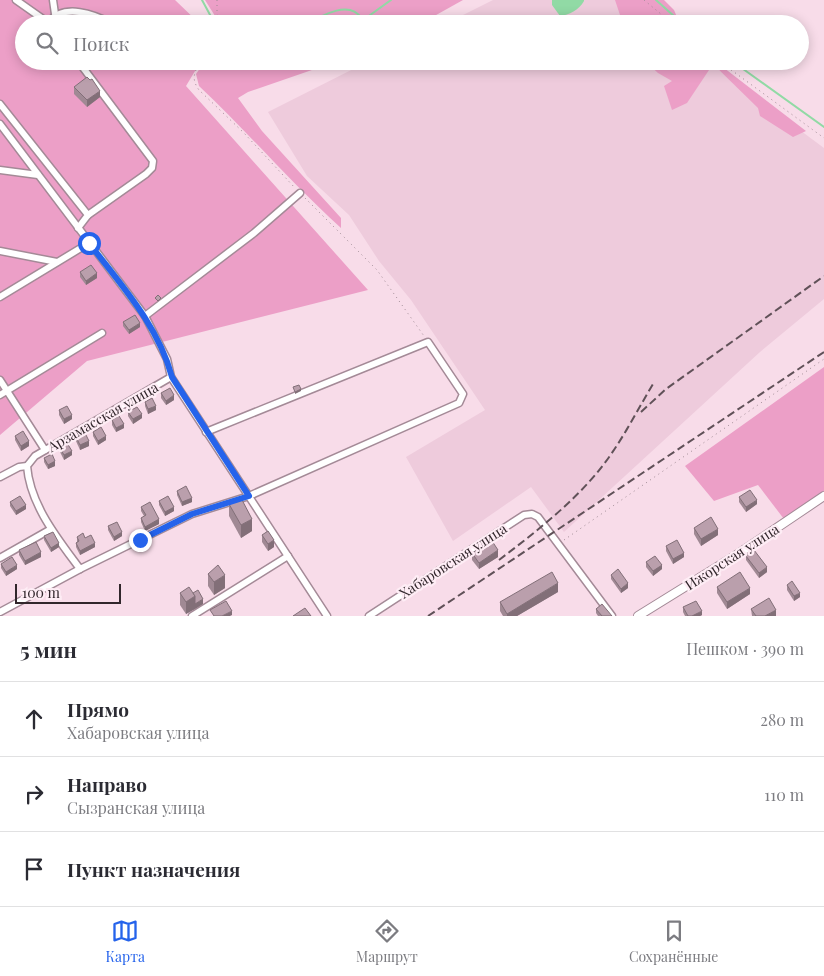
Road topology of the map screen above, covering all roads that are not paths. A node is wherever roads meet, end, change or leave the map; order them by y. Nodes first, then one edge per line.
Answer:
1 (16, 0) edge
2 (53, 0) edge
3 (55, 14) joint
4 (38, 15) edge
5 (89, 15) edge
6 (85, 70) edge
7 (0, 104) edge
8 (0, 124) edge
9 (0, 170) edge
10 (38, 175) junction
11 (300, 193) road end
12 (88, 215) junction
13 (78, 228) junction
14 (89, 243) junction
15 (0, 251) edge
16 (57, 262) junction
17 (0, 297) edge
18 (145, 316) junction
19 (102, 333) dead end
20 (172, 377) junction
21 (0, 380) edge
22 (7, 391) junction
23 (0, 395) edge
24 (206, 432) junction
25 (45, 450) junction
26 (27, 466) junction
27 (0, 477) edge
28 (249, 496) junction
29 (824, 496) edge
30 (51, 529) junction
31 (288, 556) junction
32 (0, 558) edge
33 (80, 569) junction
34 (0, 612) edge
35 (192, 616) edge
36 (327, 616) edge
37 (369, 616) edge
38 (612, 616) edge
39 (638, 616) edge

1 - 4 street
2 - 3 street
3 - 5 street
6 - 12 street
7 - 12 street
8 - 10 street
9 - 10 street
10 - 13 street
11 - 18 street
12 - 13 street
13 - 14 street
14 - 16 street
14 - 18 street
15 - 16 street
16 - 17 street
18 - 20 street
19 - 22 street
20 - 24 street
20 - 25 street, Арзамасская улица
21 - 22 street
22 - 23 street
22 - 25 street
24 - 28 street
24 - 28 street
25 - 26 street, Арзамасская улица
26 - 27 street
26 - 30 street
28 - 31 street
28 - 33 street
29 - 39 street, Ижорская улица
30 - 32 street
30 - 33 street
31 - 35 street
31 - 36 street
33 - 34 street
37 - 38 street, Хабаровская улица

